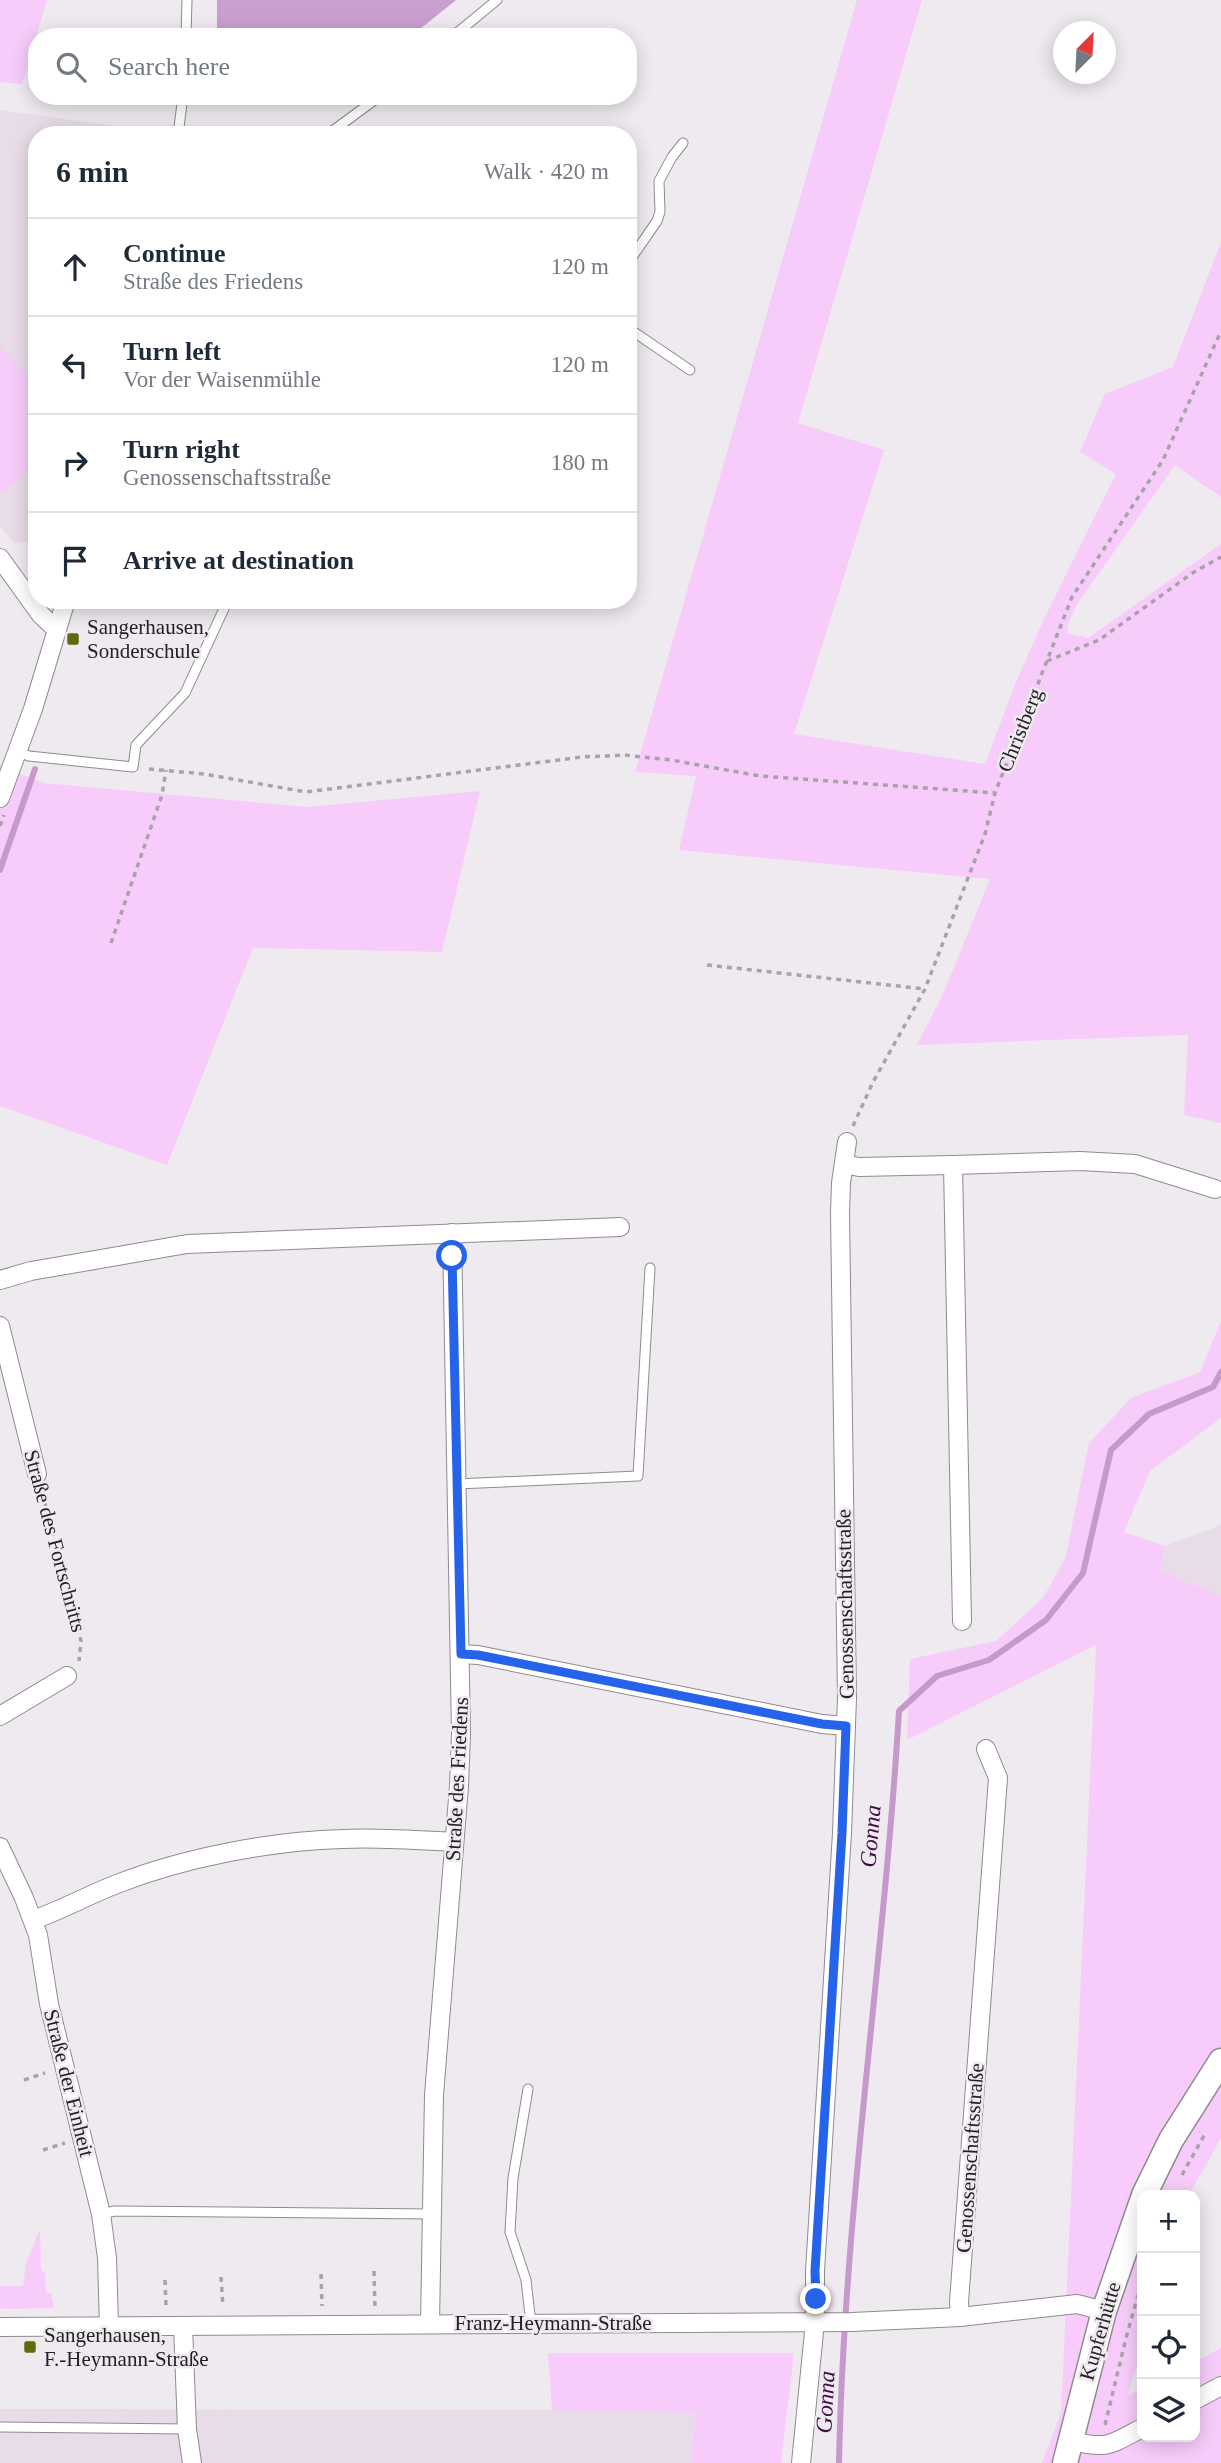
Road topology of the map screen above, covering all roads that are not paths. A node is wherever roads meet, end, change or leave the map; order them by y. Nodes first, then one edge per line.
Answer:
1 (181, 0) edge
2 (187, 0) edge
3 (497, 0) edge
4 (186, 28) edge
5 (463, 28) edge
6 (182, 105) edge
7 (368, 105) edge
8 (179, 126) edge
9 (339, 126) edge
10 (683, 143) dead end
11 (637, 250) edge
12 (637, 334) edge
13 (690, 370) dead end
14 (0, 558) edge
15 (28, 597) edge
16 (37, 609) edge
17 (63, 609) edge
18 (224, 609) edge
19 (57, 630) junction
20 (18, 752) junction
21 (0, 797) edge
22 (847, 1142) road end
23 (844, 1164) junction
24 (953, 1165) junction
25 (1216, 1189) dead end
26 (620, 1227) dead end
27 (452, 1233) junction
28 (650, 1268) dead end
29 (0, 1280) edge
30 (0, 1326) edge
31 (37, 1474) road end
32 (456, 1484) junction
33 (962, 1621) dead end
34 (461, 1654) junction
35 (67, 1676) road end
36 (0, 1716) edge
37 (846, 1726) junction
38 (986, 1749) dead end
39 (454, 1842) junction
40 (0, 1847) edge
41 (33, 1920) junction
42 (1221, 2061) edge
43 (528, 2088) dead end
44 (1146, 2190) edge
45 (101, 2214) junction
46 (431, 2214) junction
47 (1137, 2215) edge
48 (1104, 2311) junction
49 (960, 2317) junction
50 (823, 2322) junction
51 (531, 2323) junction
52 (430, 2324) junction
53 (109, 2326) junction
54 (183, 2326) junction
55 (0, 2327) edge
56 (1221, 2386) edge
57 (1200, 2397) edge
58 (0, 2427) edge
59 (187, 2429) junction
60 (1137, 2431) edge
61 (1068, 2452) edge
62 (192, 2463) edge
63 (801, 2463) edge

1 - 2 lane
2 - 4 lane
3 - 5 lane
6 - 8 lane
7 - 9 lane
10 - 11 lane
12 - 13 lane
14 - 15 street
16 - 19 street
17 - 19 street
18 - 20 lane
19 - 20 street
20 - 21 street
22 - 23 street, Genossenschaftsstraße
23 - 24 street
23 - 37 street, Genossenschaftsstraße
24 - 25 street
24 - 33 street
26 - 27 street
27 - 29 street
27 - 32 street, Straße des Friedens
28 - 32 lane
30 - 31 street, Straße des Fortschritts
32 - 34 street, Straße des Friedens
34 - 37 street
34 - 39 street, Straße des Friedens
35 - 36 street
37 - 50 street, Genossenschaftsstraße
38 - 49 street, Genossenschaftsstraße
39 - 41 street
39 - 46 street, Straße des Friedens
40 - 41 street, Straße der Einheit
41 - 45 street, Straße der Einheit
42 - 44 main road
43 - 51 lane
45 - 46 lane
45 - 53 street, Straße der Einheit
46 - 52 street, Straße des Friedens
47 - 48 main road, Kupferhütte
48 - 49 street, Franz-Heymann-Straße
48 - 61 main road, Kupferhütte
49 - 50 street, Franz-Heymann-Straße
50 - 51 street, Franz-Heymann-Straße
50 - 63 street, Genossenschaftsstraße
51 - 52 street, Franz-Heymann-Straße
52 - 54 street, Franz-Heymann-Straße
53 - 54 street, Franz-Heymann-Straße
53 - 55 street, Franz-Heymann-Straße
54 - 59 street
56 - 57 street
58 - 59 lane
59 - 62 street
60 - 61 street

